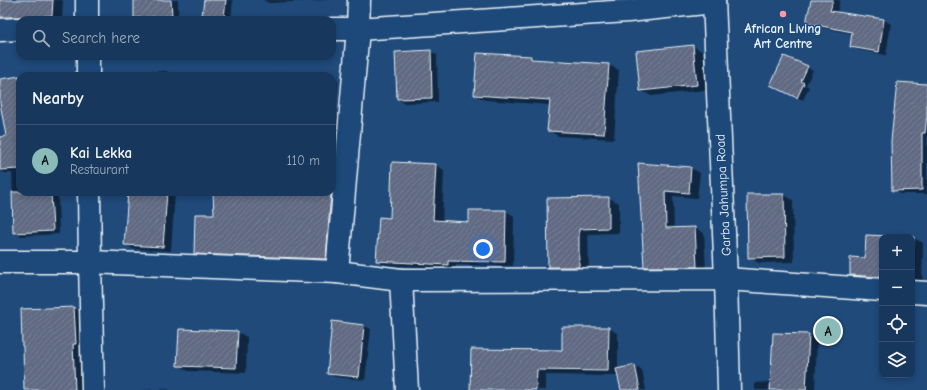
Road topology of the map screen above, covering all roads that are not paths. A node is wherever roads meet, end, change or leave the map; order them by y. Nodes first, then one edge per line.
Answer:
1 (87, 0) edge
2 (359, 0) edge
3 (714, 1) edge
4 (87, 16) edge
5 (16, 29) edge
6 (336, 29) edge
7 (358, 29) junction
8 (0, 30) edge
9 (88, 60) edge
10 (88, 72) edge
11 (89, 196) edge
12 (0, 262) edge
13 (90, 262) junction
14 (337, 272) junction
15 (726, 279) junction
16 (401, 280) junction
17 (879, 290) edge
18 (915, 292) edge
19 (927, 293) edge
20 (93, 390) edge
21 (407, 390) edge
22 (729, 390) edge

1 - 4 street
2 - 7 street
3 - 7 street
3 - 15 street, Garba Jahumpa Road
5 - 8 street
6 - 7 street
7 - 14 street
9 - 10 street
11 - 13 street
12 - 13 street
13 - 14 street
13 - 20 street
14 - 16 street
15 - 16 street
15 - 17 street
15 - 22 street, Garba Jahumpa Road
16 - 21 street
18 - 19 street

